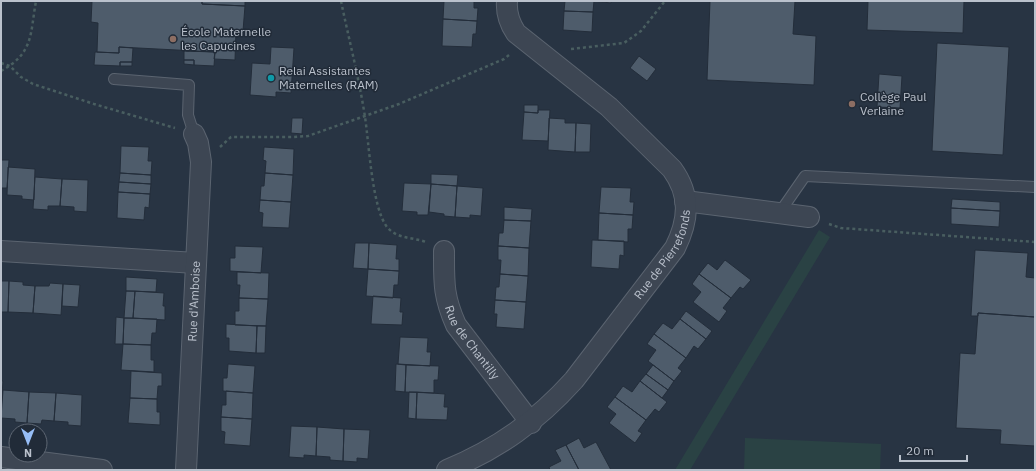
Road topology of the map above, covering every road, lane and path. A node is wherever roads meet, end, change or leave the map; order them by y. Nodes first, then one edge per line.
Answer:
1 (36, 1) edge
2 (341, 1) edge
3 (507, 1) edge
4 (665, 1) edge
5 (536, 48) junction
6 (1, 63) edge
7 (10, 66) junction
8 (1, 71) edge
9 (114, 79) dead end
10 (365, 116) junction
11 (194, 134) junction
12 (201, 162) junction
13 (1035, 188) edge
14 (685, 200) junction
15 (780, 212) junction
16 (817, 220) joint
17 (1035, 238) edge
18 (1035, 242) edge
19 (1, 251) edge
20 (444, 251) joint
21 (196, 263) junction
22 (531, 423) junction
23 (1, 457) edge
24 (102, 470) edge
25 (186, 470) edge
26 (447, 470) edge

1 - 7 path
2 - 10 path
3 - 5 street, Rue de Pierrefonds
4 - 5 path
5 - 10 path
5 - 14 street, Rue de Pierrefonds
6 - 7 path
7 - 8 path
7 - 11 path
9 - 11 lane
10 - 12 path
10 - 20 path
11 - 12 street, Rue d'Amboise
12 - 21 street, Rue d'Amboise
13 - 15 lane
14 - 15 street
14 - 22 street, Rue de Pierrefonds
15 - 16 street
16 - 18 path
17 - 18 path
19 - 21 street
20 - 22 street, Rue de Chantilly
21 - 25 street, Rue d'Amboise
22 - 26 street, Rue de Pierrefonds
23 - 24 street

